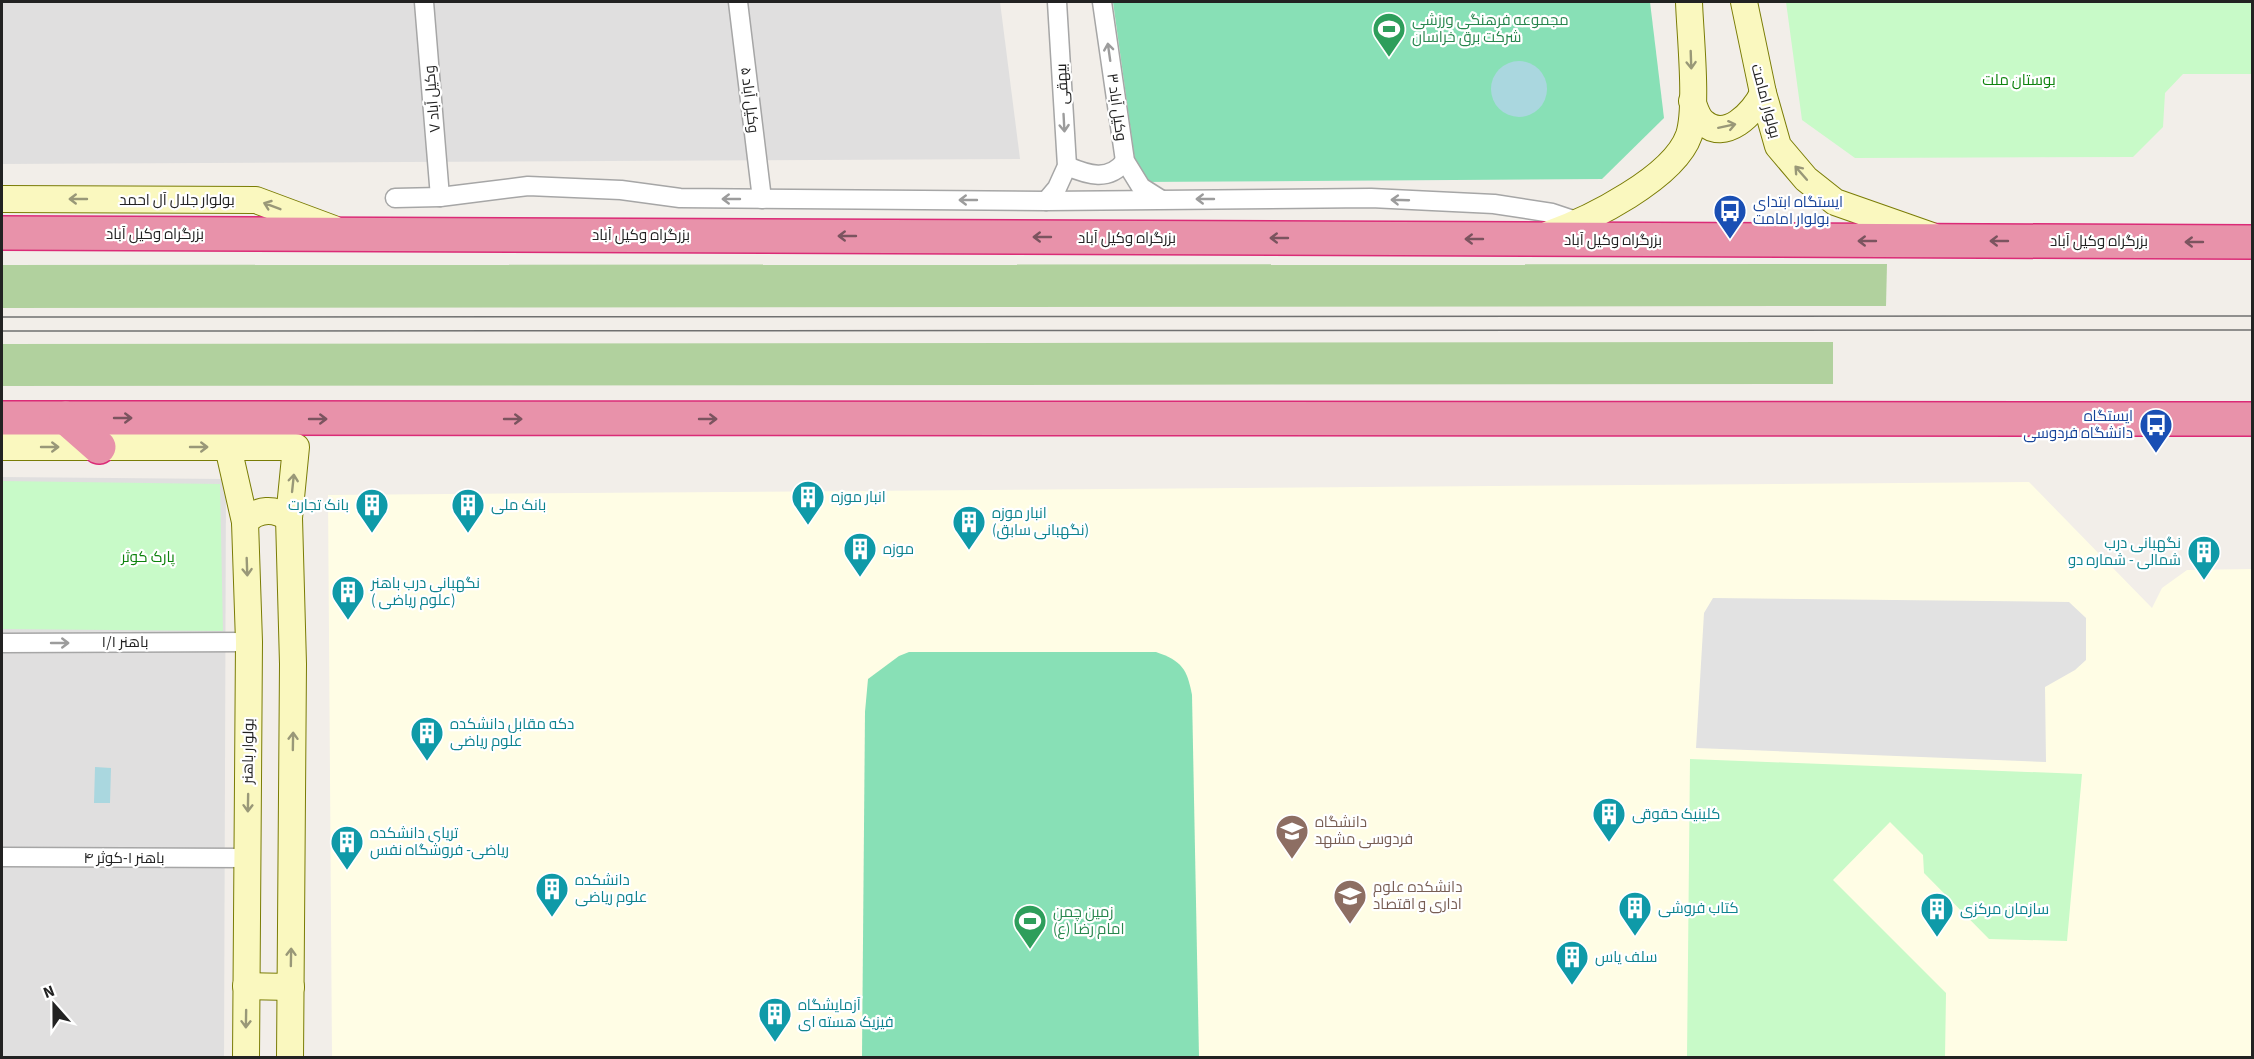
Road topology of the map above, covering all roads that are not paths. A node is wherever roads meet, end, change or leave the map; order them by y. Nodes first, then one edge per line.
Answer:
1 (424, 2) edge
2 (738, 2) edge
3 (1058, 2) edge
4 (1102, 2) edge
5 (1689, 2) edge
6 (1744, 2) edge
7 (1763, 93) junction
8 (1692, 101) junction
9 (1125, 161) junction
10 (1067, 166) junction
11 (440, 197) junction
12 (395, 198) dead end
13 (2, 199) edge
14 (762, 199) junction
15 (1160, 199) junction
16 (1046, 201) junction
17 (1582, 223) junction
18 (2, 233) edge
19 (346, 234) junction
20 (1532, 240) junction
21 (1947, 241) junction
22 (2253, 242) edge
23 (2, 418) edge
24 (66, 418) junction
25 (2253, 419) edge
26 (2, 447) edge
27 (99, 447) junction
28 (228, 447) junction
29 (290, 518) junction
30 (245, 522) junction
31 (249, 642) junction
32 (2, 643) edge
33 (2, 857) edge
34 (247, 858) junction
35 (246, 986) junction
36 (291, 987) junction
37 (246, 1058) edge
38 (290, 1058) edge

1 - 11 street, ۷ وکیل آباد
2 - 14 street, وکیل آباد ۵
3 -> 10 street, بیهقی
9 -> 4 street, ۳ وکیل آباد
5 -> 8 street
6 - 7 street, بولوار امامت
8 -> 7 street
21 -> 7 street, بولوار امامت
8 - 17 street
9 - 10 street
9 - 15 street, ۳ وکیل آباد
10 - 16 street
11 - 12 street
14 -> 11 street
19 -> 13 street, بولوار جلال آل احمد
16 -> 14 street
15 - 16 street
17 -> 15 street
17 - 20 street
18 - 19 highway, بزرگراه وکیل آباد
20 -> 19 highway, بزرگراه وکیل آباد
21 -> 20 highway, بزرگراه وکیل آباد
22 -> 21 highway, بزرگراه وکیل آباد
23 - 24 highway
24 -> 25 highway
24 - 27 highway
26 -> 27 street
27 -> 28 street
29 -> 28 street
28 - 30 street, بولوار باهنر
29 - 30 street
36 -> 29 street
30 -> 31 street, بولوار باهنر
32 -> 31 street, باهنر ۱/۱
31 -> 34 street, بولوار باهنر
33 - 34 street, باهنر ۱-کوثر ۴
34 - 35 street, بولوار باهنر
35 - 36 street
35 -> 37 street, بولوار باهنر
36 - 38 street

